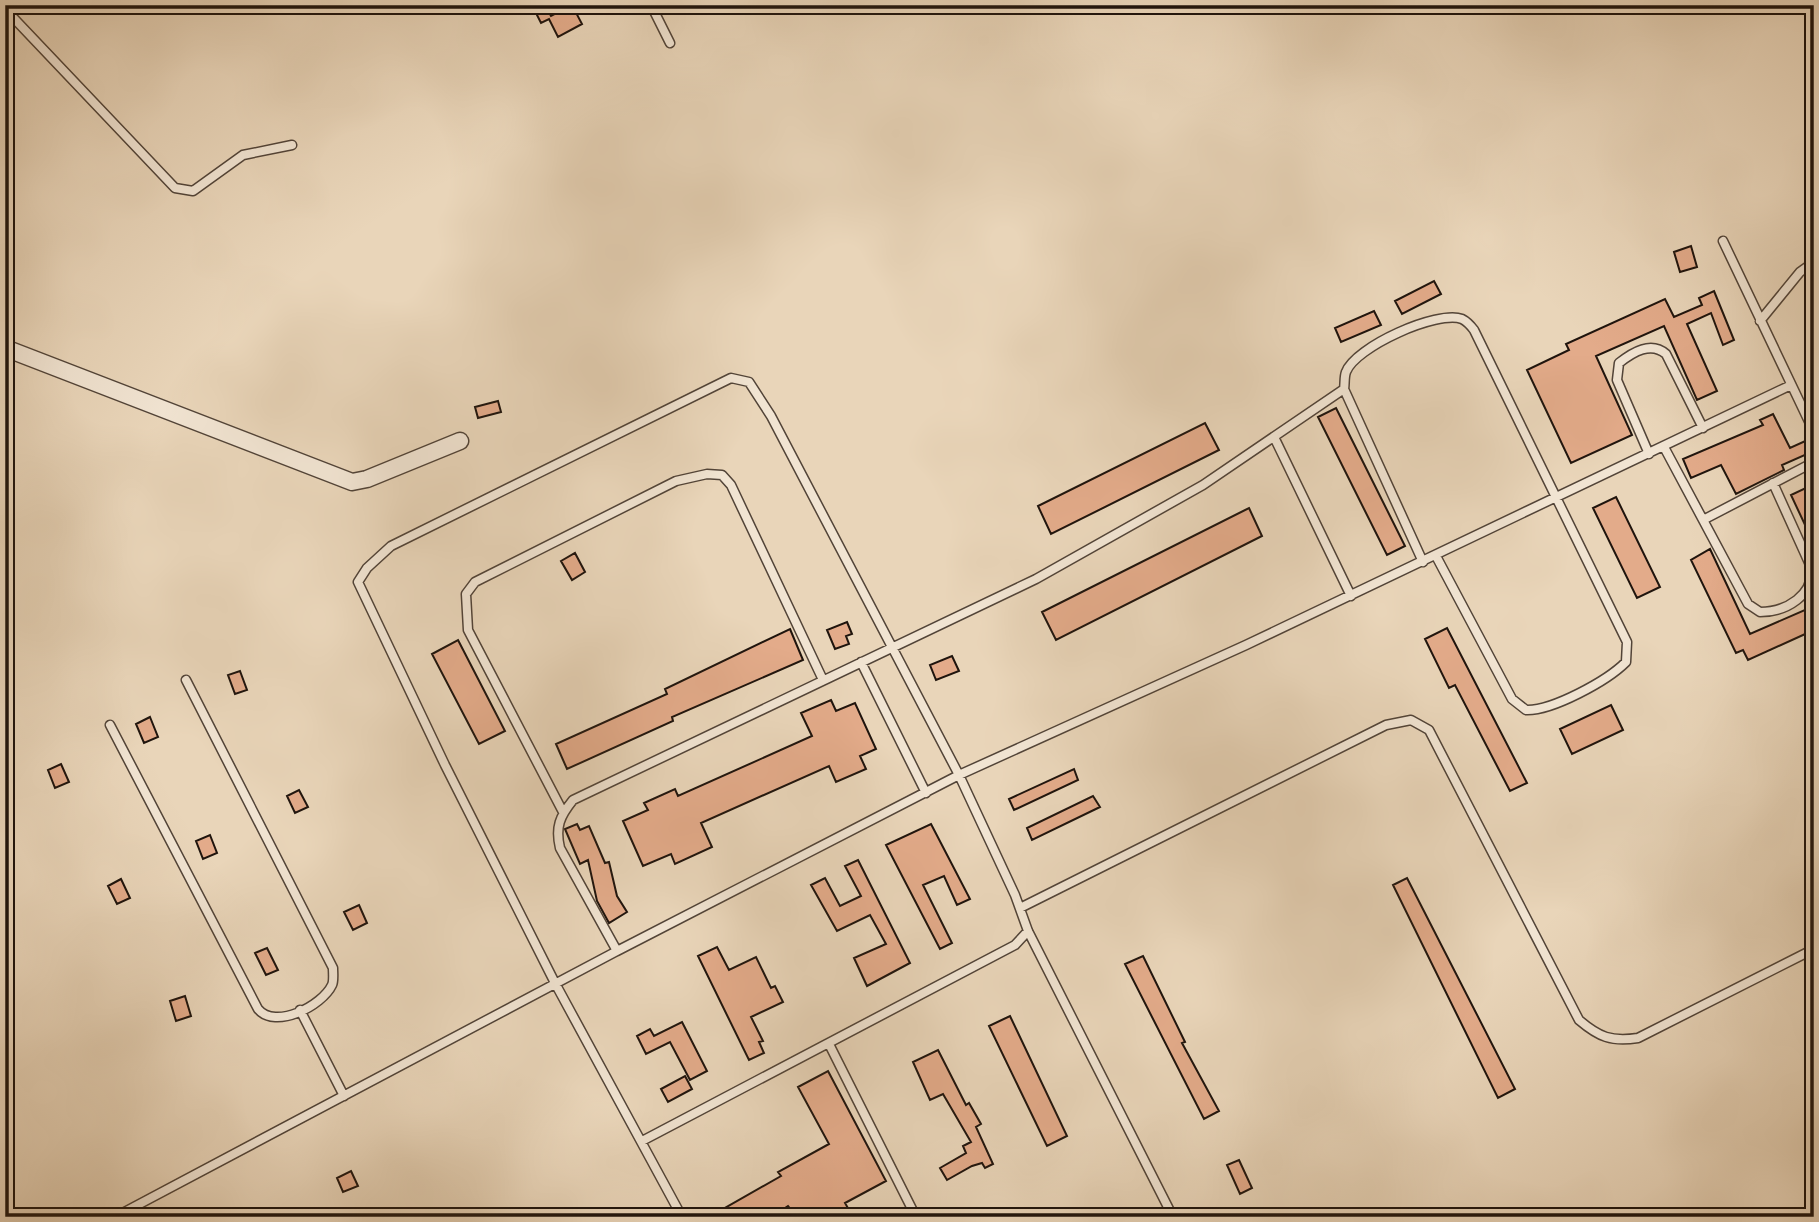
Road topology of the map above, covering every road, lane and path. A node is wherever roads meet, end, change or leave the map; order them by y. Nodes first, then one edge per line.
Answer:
1 (651, 5) edge
2 (5, 9) edge
3 (670, 43) dead end
4 (292, 145) dead end
5 (1723, 241) dead end
6 (1814, 262) edge
7 (1760, 321) junction
8 (5, 348) edge
9 (1789, 386) junction
10 (1344, 389) junction
11 (1703, 428) junction
12 (1814, 432) edge
13 (1274, 437) junction
14 (460, 441) dead end
15 (1664, 447) junction
16 (1650, 454) junction
17 (1814, 462) edge
18 (1773, 483) junction
19 (1559, 498) junction
20 (1703, 520) junction
21 (1436, 556) junction
22 (1423, 562) junction
23 (1351, 596) junction
24 (893, 647) junction
25 (861, 662) junction
26 (186, 680) dead end
27 (823, 680) junction
28 (110, 725) dead end
29 (959, 775) junction
30 (926, 793) junction
31 (563, 812) junction
32 (1020, 908) junction
33 (1028, 931) junction
34 (1814, 949) edge
35 (617, 951) junction
36 (555, 983) junction
37 (300, 1010) junction
38 (829, 1044) junction
39 (344, 1096) junction
40 (642, 1141) junction
41 (115, 1217) edge
42 (682, 1217) edge
43 (916, 1217) edge
44 (1174, 1217) edge

1 - 3 lane
2 - 4 lane
5 - 7 lane
6 - 7 lane
7 - 9 lane
8 - 14 street
9 - 11 lane
9 - 12 lane
10 - 13 lane
10 - 19 lane
10 - 22 lane
11 - 15 lane
11 - 16 lane
13 - 23 lane
13 - 24 lane
15 - 16 lane
15 - 20 lane
16 - 19 lane
17 - 18 lane
18 - 20 lane
18 - 20 lane
19 - 21 lane
19 - 21 lane
21 - 22 lane
22 - 23 lane
23 - 29 lane
24 - 25 lane
24 - 29 lane
24 - 36 lane
25 - 27 lane
25 - 30 lane
26 - 37 lane
27 - 31 lane
27 - 31 lane
28 - 37 lane
29 - 30 lane
29 - 32 lane
30 - 35 lane
31 - 35 lane
32 - 33 lane
32 - 34 lane
33 - 38 lane
33 - 44 lane
35 - 36 lane
36 - 39 lane
36 - 40 lane
37 - 39 lane
38 - 40 lane
38 - 43 lane
39 - 41 lane
40 - 42 lane

